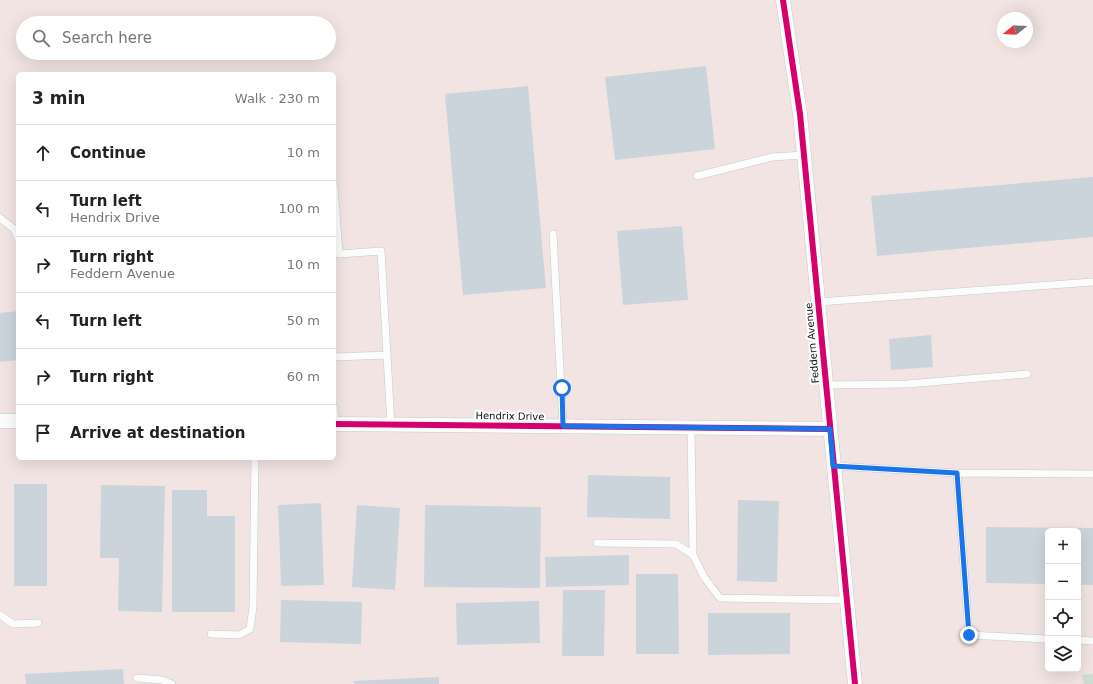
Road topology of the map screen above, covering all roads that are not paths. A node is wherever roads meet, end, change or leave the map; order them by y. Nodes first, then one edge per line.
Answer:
1 (783, 0) edge
2 (804, 155) junction
3 (697, 176) dead end
4 (0, 218) edge
5 (336, 233) edge
6 (16, 234) edge
7 (553, 234) dead end
8 (337, 256) edge
9 (1093, 282) edge
10 (818, 302) junction
11 (387, 355) junction
12 (336, 357) edge
13 (1027, 374) dead end
14 (826, 385) junction
15 (0, 421) edge
16 (16, 421) edge
17 (336, 424) edge
18 (391, 425) junction
19 (563, 426) junction
20 (691, 428) junction
21 (830, 429) junction
22 (255, 460) edge
23 (833, 466) junction
24 (957, 473) junction
25 (1093, 474) edge
26 (597, 543) dead end
27 (693, 556) junction
28 (847, 600) junction
29 (0, 616) edge
30 (38, 623) dead end
31 (211, 634) dead end
32 (1045, 639) edge
33 (1081, 640) edge
34 (1093, 641) edge
35 (137, 678) dead end
36 (172, 684) edge
37 (855, 684) edge

1 - 2 street, Feddern Avenue
2 - 3 lane
2 - 10 street, Feddern Avenue
4 - 6 lane
5 - 8 lane
7 - 19 lane
8 - 11 lane
9 - 10 lane
10 - 14 street, Feddern Avenue
11 - 12 lane
11 - 18 lane
13 - 14 lane
14 - 21 street, Feddern Avenue
15 - 16 street
17 - 18 street, Hendrix Drive
18 - 19 street, Hendrix Drive
19 - 20 street, Hendrix Drive
20 - 21 street, Hendrix Drive
20 - 27 lane
21 - 23 street, Feddern Avenue
22 - 31 lane
23 - 24 lane
23 - 28 street, Feddern Avenue
24 - 25 lane
24 - 32 lane
26 - 27 lane
27 - 28 lane
28 - 37 street, Feddern Avenue
29 - 30 lane
33 - 34 lane
35 - 36 lane

